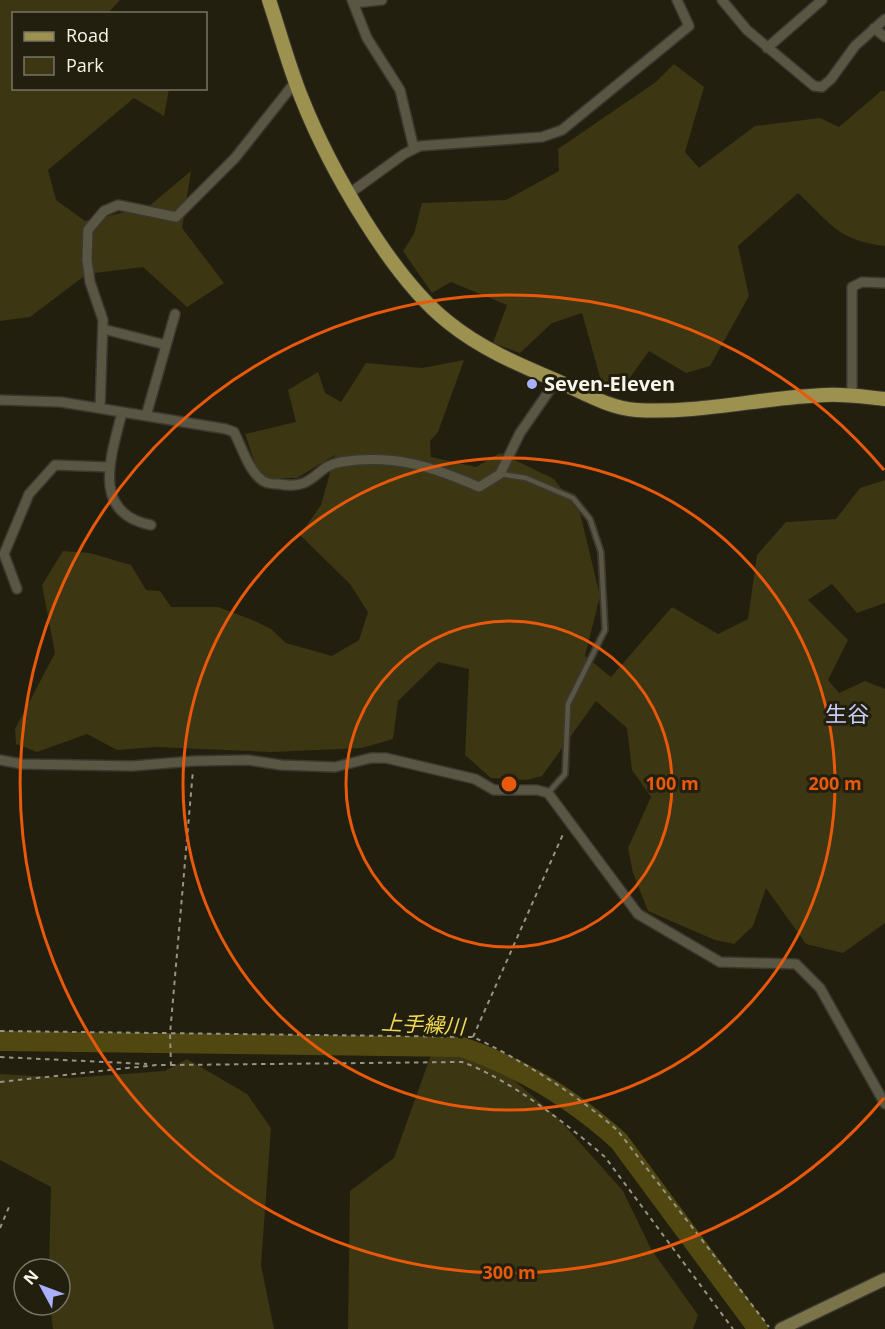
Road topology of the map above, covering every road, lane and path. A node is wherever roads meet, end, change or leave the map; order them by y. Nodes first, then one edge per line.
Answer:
1 (269, 0) edge
2 (382, 0) edge
3 (677, 0) edge
4 (735, 0) edge
5 (822, 0) edge
6 (353, 2) edge
7 (724, 4) edge
8 (885, 19) edge
9 (874, 28) junction
10 (885, 37) edge
11 (767, 48) junction
12 (296, 81) junction
13 (414, 149) junction
14 (350, 193) junction
15 (885, 283) edge
16 (175, 314) dead end
17 (103, 329) junction
18 (166, 345) junction
19 (556, 381) junction
20 (852, 395) junction
21 (885, 399) edge
22 (0, 400) edge
23 (100, 408) junction
24 (122, 412) junction
25 (146, 416) junction
26 (109, 467) junction
27 (500, 474) junction
28 (151, 525) dead end
29 (17, 589) dead end
30 (0, 760) edge
31 (194, 761) junction
32 (548, 793) junction
33 (569, 820) junction
34 (0, 1031) edge
35 (170, 1034) junction
36 (473, 1037) junction
37 (0, 1057) edge
38 (156, 1065) junction
39 (171, 1065) junction
40 (0, 1082) edge
41 (885, 1104) edge
42 (9, 1207) dead end
43 (0, 1228) edge
44 (885, 1280) edge
45 (733, 1329) edge
46 (771, 1329) edge
47 (781, 1329) edge

1 - 12 main road
2 - 6 street
3 - 13 street
4 - 7 street
5 - 11 street
6 - 13 street
7 - 11 street
8 - 9 street
9 - 10 street
9 - 11 street
12 - 14 main road
12 - 17 street
13 - 14 street
14 - 19 main road
15 - 20 street
16 - 18 street
17 - 18 street
17 - 23 street
18 - 25 street
19 - 20 main road
19 - 27 street
20 - 21 main road
22 - 23 street
23 - 24 street
24 - 25 street
24 - 26 street
25 - 27 street
26 - 28 street
26 - 29 street
27 - 32 lane
30 - 31 street
31 - 32 street
31 - 35 path
32 - 33 street
33 - 36 path
33 - 41 street
34 - 35 path
35 - 36 path
35 - 39 path
36 - 46 path
37 - 38 path
38 - 39 path
38 - 40 path
39 - 45 path
42 - 43 path
44 - 47 street

